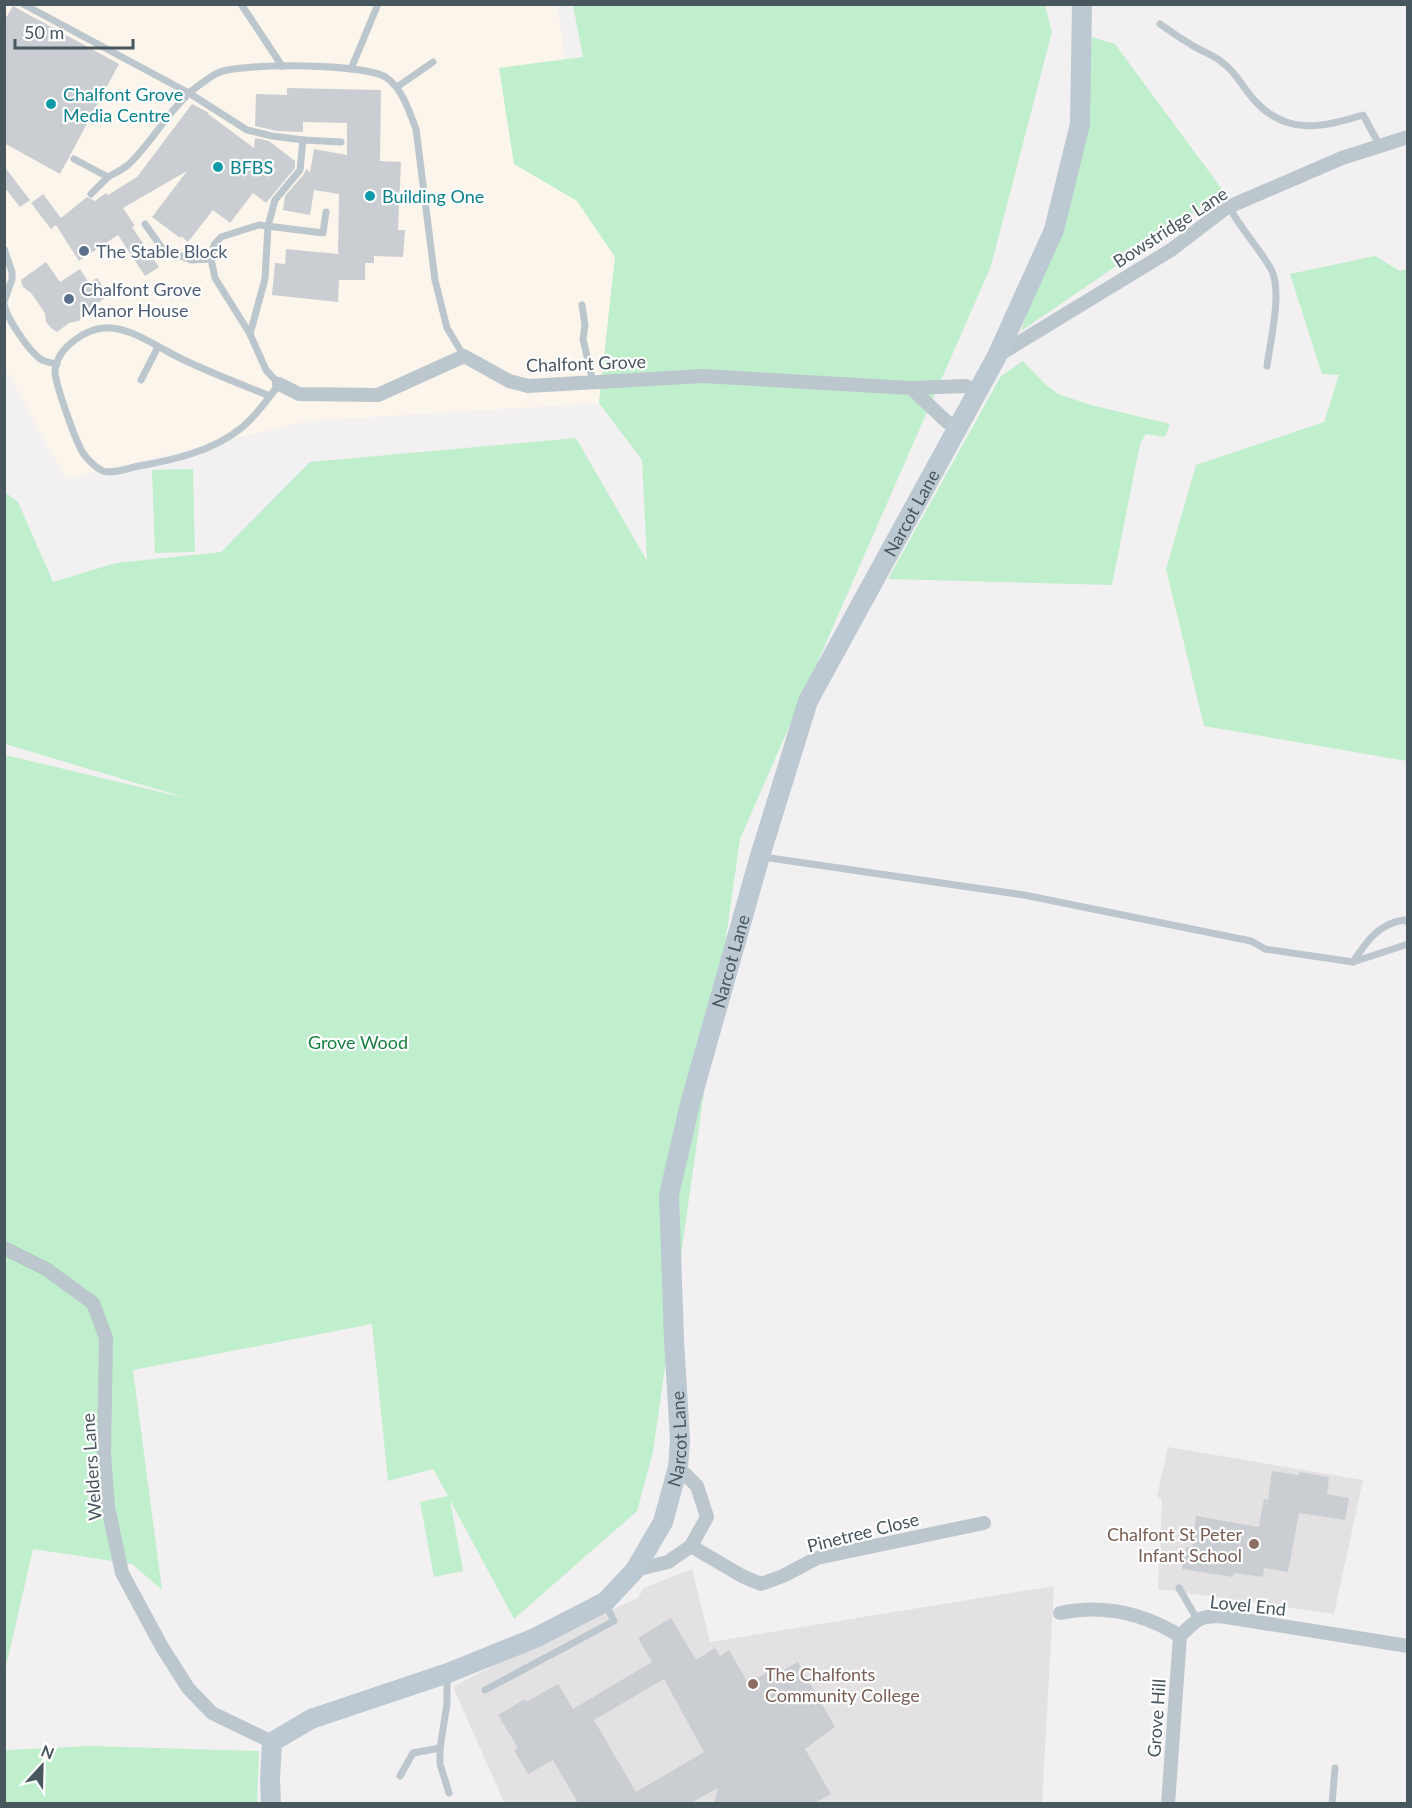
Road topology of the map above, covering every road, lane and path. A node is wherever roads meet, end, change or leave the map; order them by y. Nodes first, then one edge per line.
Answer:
1 (23, 4) edge
2 (241, 4) edge
3 (378, 4) edge
4 (1082, 4) edge
5 (1160, 24) dead end
6 (433, 62) dead end
7 (282, 66) junction
8 (351, 69) junction
9 (397, 87) junction
10 (189, 93) junction
11 (1407, 137) edge
12 (303, 140) junction
13 (341, 142) dead end
14 (1380, 146) junction
15 (74, 159) dead end
16 (108, 177) junction
17 (91, 194) dead end
18 (1229, 207) junction
19 (326, 212) dead end
20 (145, 224) dead end
21 (268, 226) junction
22 (4, 249) edge
23 (211, 259) junction
24 (4, 303) edge
25 (582, 305) dead end
26 (250, 334) junction
27 (158, 347) junction
28 (464, 356) junction
29 (997, 356) junction
30 (57, 364) junction
31 (1267, 366) dead end
32 (141, 380) dead end
33 (593, 382) junction
34 (279, 384) junction
35 (911, 388) junction
36 (976, 391) junction
37 (270, 396) junction
38 (957, 427) junction
39 (760, 856) junction
40 (1407, 922) edge
41 (1407, 944) edge
42 (1353, 962) junction
43 (4, 1248) edge
44 (678, 1467) junction
45 (984, 1523) dead end
46 (692, 1546) junction
47 (634, 1570) junction
48 (1179, 1587) dead end
49 (605, 1602) junction
50 (1262, 1602) dead end
51 (1060, 1613) dead end
52 (1197, 1619) junction
53 (1258, 1622) junction
54 (1180, 1636) junction
55 (1407, 1646) edge
56 (447, 1673) junction
57 (485, 1690) dead end
58 (272, 1742) junction
59 (440, 1748) junction
60 (1335, 1768) dead end
61 (400, 1776) dead end
62 (449, 1793) dead end
63 (271, 1803) edge
64 (1168, 1803) edge
65 (1332, 1803) edge

1 - 10 lane
2 - 7 lane
3 - 8 lane
4 - 29 street, Narcot Lane
5 - 14 lane
6 - 9 lane
7 - 8 lane
7 - 10 lane
8 - 9 lane
9 - 28 lane
10 - 12 lane
10 - 16 lane
11 - 14 street, Bowstridge Lane
12 - 13 lane
12 - 21 lane
14 - 18 street, Bowstridge Lane
15 - 16 lane
16 - 17 lane
18 - 29 street, Bowstridge Lane
18 - 31 lane
19 - 21 lane
20 - 23 lane
21 - 23 lane
21 - 26 lane
22 - 24 lane
23 - 26 lane
24 - 30 lane
25 - 33 lane
26 - 34 lane
27 - 30 lane
27 - 32 lane
27 - 37 lane
28 - 33 street, Chalfont Grove
28 - 34 street
29 - 36 street, Narcot Lane
30 - 37 lane
33 - 35 street, Chalfont Grove
34 - 37 lane
35 - 36 street, Chalfont Grove
35 - 38 street
36 - 38 street, Narcot Lane
38 - 39 street, Narcot Lane
39 - 42 lane
39 - 44 street, Narcot Lane
40 - 42 lane
41 - 42 lane
43 - 58 street, Welders Lane
44 - 46 street
44 - 47 street, Narcot Lane
45 - 46 street, Pinetree Close
46 - 47 street
47 - 49 street, Narcot Lane
48 - 52 lane
49 - 56 street, Narcot Lane
49 - 57 lane
50 - 53 lane
51 - 54 street
52 - 53 street, Lovel End
52 - 54 street, Lovel End
53 - 55 street, Lovel End
54 - 64 street, Grove Hill
56 - 58 street, Narcot Lane
56 - 59 lane
58 - 63 street
59 - 61 lane
59 - 62 lane
60 - 65 lane

